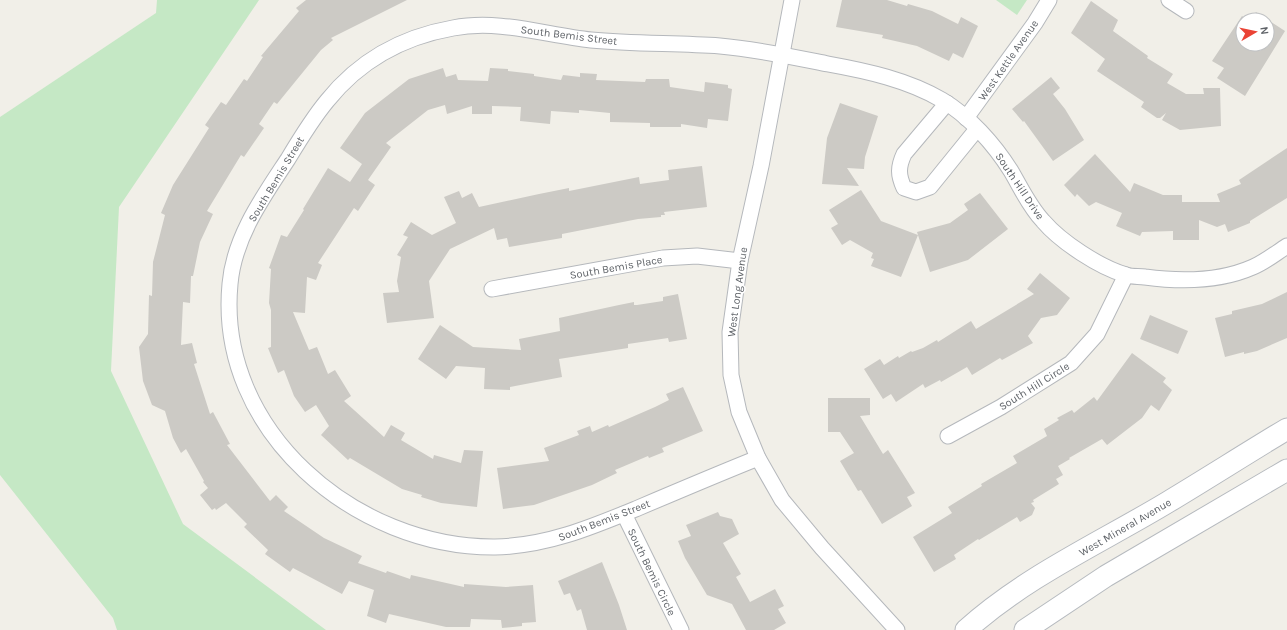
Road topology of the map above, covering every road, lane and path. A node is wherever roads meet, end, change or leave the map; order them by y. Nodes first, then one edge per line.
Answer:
1 (792, 0) edge
2 (1049, 0) edge
3 (1169, 0) edge
4 (1186, 11) dead end
5 (781, 55) junction
6 (947, 103) junction
7 (966, 118) junction
8 (978, 129) junction
9 (1287, 246) edge
10 (740, 261) junction
11 (1126, 275) junction
12 (492, 289) dead end
13 (1287, 429) edge
14 (948, 436) dead end
15 (758, 458) junction
16 (1287, 470) edge
17 (624, 514) junction
18 (681, 630) edge
19 (897, 630) edge
20 (966, 630) edge
21 (1025, 630) edge

1 - 5 street, West Long Avenue
2 - 7 street, West Kettle Avenue
3 - 4 street
5 - 6 street, South Hill Drive
5 - 10 street, West Long Avenue
5 - 17 street, South Bemis Street
6 - 7 street, South Hill Drive
6 - 8 street
7 - 8 street, South Hill Drive
8 - 11 street, South Hill Drive
9 - 11 street, South Hill Drive
10 - 12 street, South Bemis Place
10 - 15 street, West Long Avenue
11 - 14 street, South Hill Circle
13 - 20 main road, West Mineral Avenue
15 - 17 street, South Bemis Street
15 - 19 street, West Long Avenue
16 - 21 main road
17 - 18 street, South Bemis Circle

